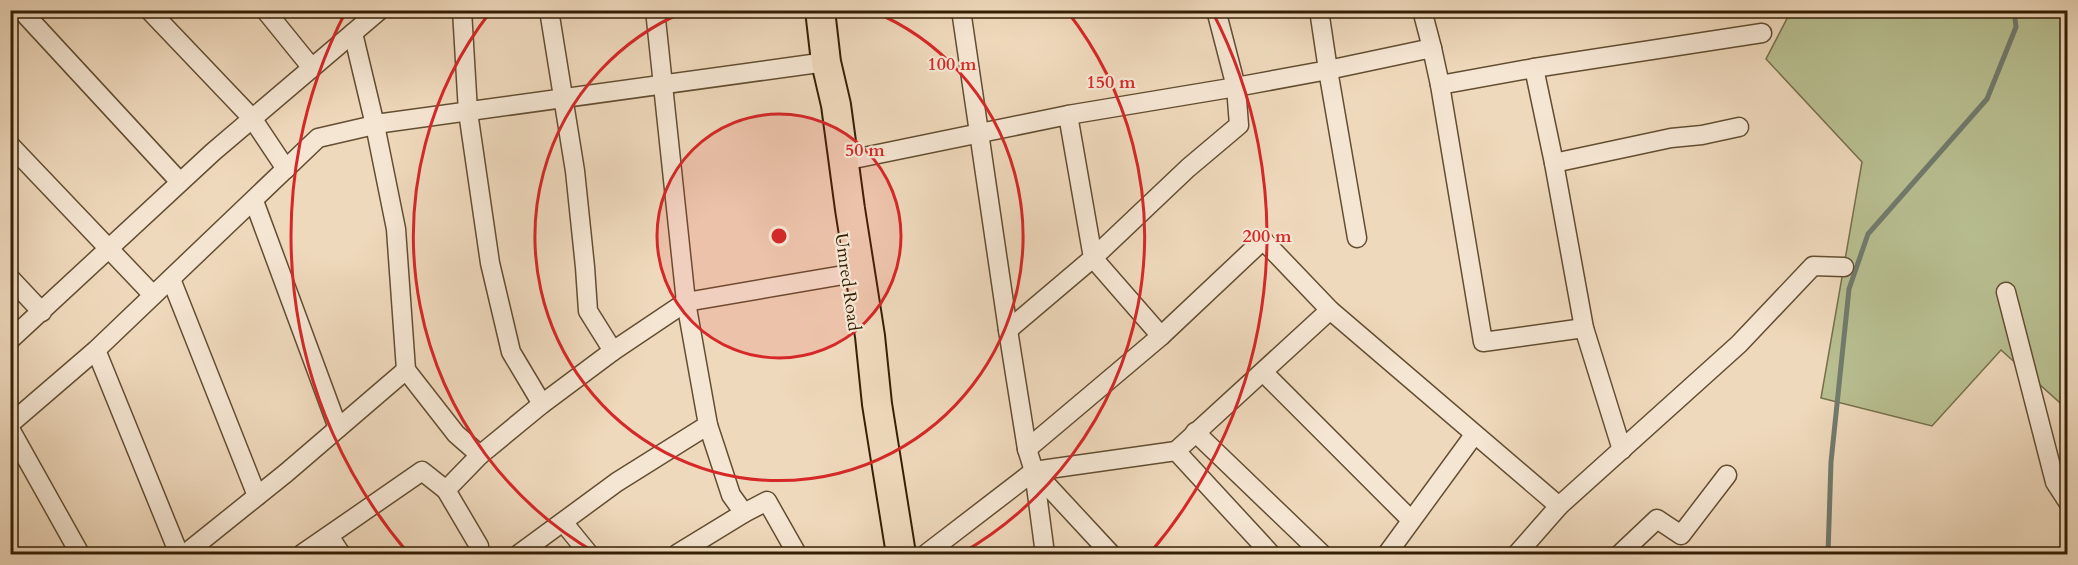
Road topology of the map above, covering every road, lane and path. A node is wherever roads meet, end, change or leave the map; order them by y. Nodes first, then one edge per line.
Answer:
1 (21, 10) edge
2 (149, 10) edge
3 (265, 10) edge
4 (380, 10) edge
5 (462, 10) edge
6 (549, 10) edge
7 (655, 10) edge
8 (804, 10) edge
9 (820, 10) edge
10 (961, 10) edge
11 (1216, 10) edge
12 (1319, 10) edge
13 (1422, 10) edge
14 (353, 33) junction
15 (1762, 33) dead end
16 (1432, 48) junction
17 (820, 63) junction
18 (312, 68) junction
19 (1534, 68) junction
20 (1328, 70) junction
21 (1440, 85) junction
22 (664, 86) junction
23 (1236, 87) junction
24 (564, 99) junction
25 (468, 112) junction
26 (1068, 115) junction
27 (252, 118) junction
28 (375, 125) junction
29 (1739, 127) dead end
30 (978, 134) junction
31 (10, 145) edge
32 (844, 161) junction
33 (1554, 163) junction
34 (286, 169) junction
35 (180, 182) junction
36 (254, 201) junction
37 (1357, 238) dead end
38 (110, 249) junction
39 (1093, 258) junction
40 (1844, 267) dead end
41 (854, 274) junction
42 (10, 278) edge
43 (171, 279) junction
44 (2006, 292) dead end
45 (153, 296) junction
46 (686, 302) junction
47 (1330, 310) junction
48 (42, 312) junction
49 (1584, 328) junction
50 (1008, 330) junction
51 (1161, 336) junction
52 (10, 340) edge
53 (96, 350) junction
54 (613, 351) junction
55 (406, 370) junction
56 (1263, 372) junction
57 (542, 404) junction
58 (10, 424) edge
59 (708, 425) junction
60 (338, 428) junction
61 (10, 429) edge
62 (1195, 432) junction
63 (1474, 435) junction
64 (1027, 449) junction
65 (1622, 450) junction
66 (1176, 451) junction
67 (480, 455) junction
68 (1034, 471) junction
69 (1727, 475) dead end
70 (446, 490) junction
71 (257, 496) junction
72 (2067, 502) edge
73 (1559, 506) junction
74 (744, 513) junction
75 (1411, 520) junction
76 (563, 522) junction
77 (329, 536) junction
78 (476, 552) edge
79 (80, 555) edge
80 (178, 555) edge
81 (185, 555) edge
82 (302, 555) edge
83 (341, 555) edge
84 (519, 555) edge
85 (589, 555) edge
86 (677, 555) edge
87 (797, 555) edge
88 (883, 555) edge
89 (901, 555) edge
90 (926, 555) edge
91 (1045, 555) edge
92 (1111, 555) edge
93 (1270, 555) edge
94 (1322, 555) edge
95 (1387, 555) edge
96 (1517, 555) edge
97 (1620, 555) edge

1 - 35 street
2 - 27 street
3 - 18 street
4 - 14 street
5 - 25 street
6 - 24 street
7 - 22 street
8 - 17 main road, Umred Road
9 - 17 main road
10 - 30 street
11 - 23 street
12 - 20 street
13 - 16 street
14 - 18 street
14 - 28 street
15 - 19 street
16 - 20 street
16 - 21 street
17 - 22 street
17 - 32 main road
17 - 41 main road, Umred Road
18 - 27 street
19 - 21 street
19 - 33 street
20 - 23 street
20 - 37 street
21 - 49 street
22 - 24 street
22 - 46 street
23 - 26 street
23 - 39 street
24 - 25 street
24 - 54 street
25 - 28 street
25 - 57 street
26 - 30 street
26 - 39 street
27 - 34 street
27 - 35 street
28 - 34 street
28 - 55 street
29 - 33 street
30 - 32 street
30 - 50 street
31 - 38 street
32 - 41 main road
33 - 49 street
34 - 36 street
35 - 38 street
36 - 43 street
36 - 60 street
38 - 45 street
38 - 48 street
39 - 50 street
39 - 51 street
40 - 65 street
41 - 46 street
41 - 88 main road, Umred Road
41 - 89 main road
42 - 48 street
43 - 45 street
43 - 71 street
44 - 72 street
45 - 53 street
46 - 54 street
46 - 59 street
47 - 51 street
47 - 56 street
47 - 63 street
48 - 52 street
49 - 65 street
50 - 64 street
51 - 64 street
53 - 58 street
53 - 80 street
54 - 57 street
55 - 60 street
55 - 67 street
56 - 62 street
56 - 75 street
57 - 67 street
59 - 74 street
59 - 76 street
60 - 71 street
61 - 79 street
62 - 66 street
62 - 94 street
63 - 73 street
63 - 75 street
64 - 68 street
65 - 73 street
66 - 68 street
66 - 93 street
67 - 70 street
68 - 90 street
68 - 91 street
68 - 92 street
69 - 97 street
70 - 77 street
70 - 78 street
71 - 81 street
73 - 96 street
74 - 86 street
74 - 87 street
75 - 95 street
76 - 84 street
76 - 85 street
77 - 82 street
77 - 83 street

